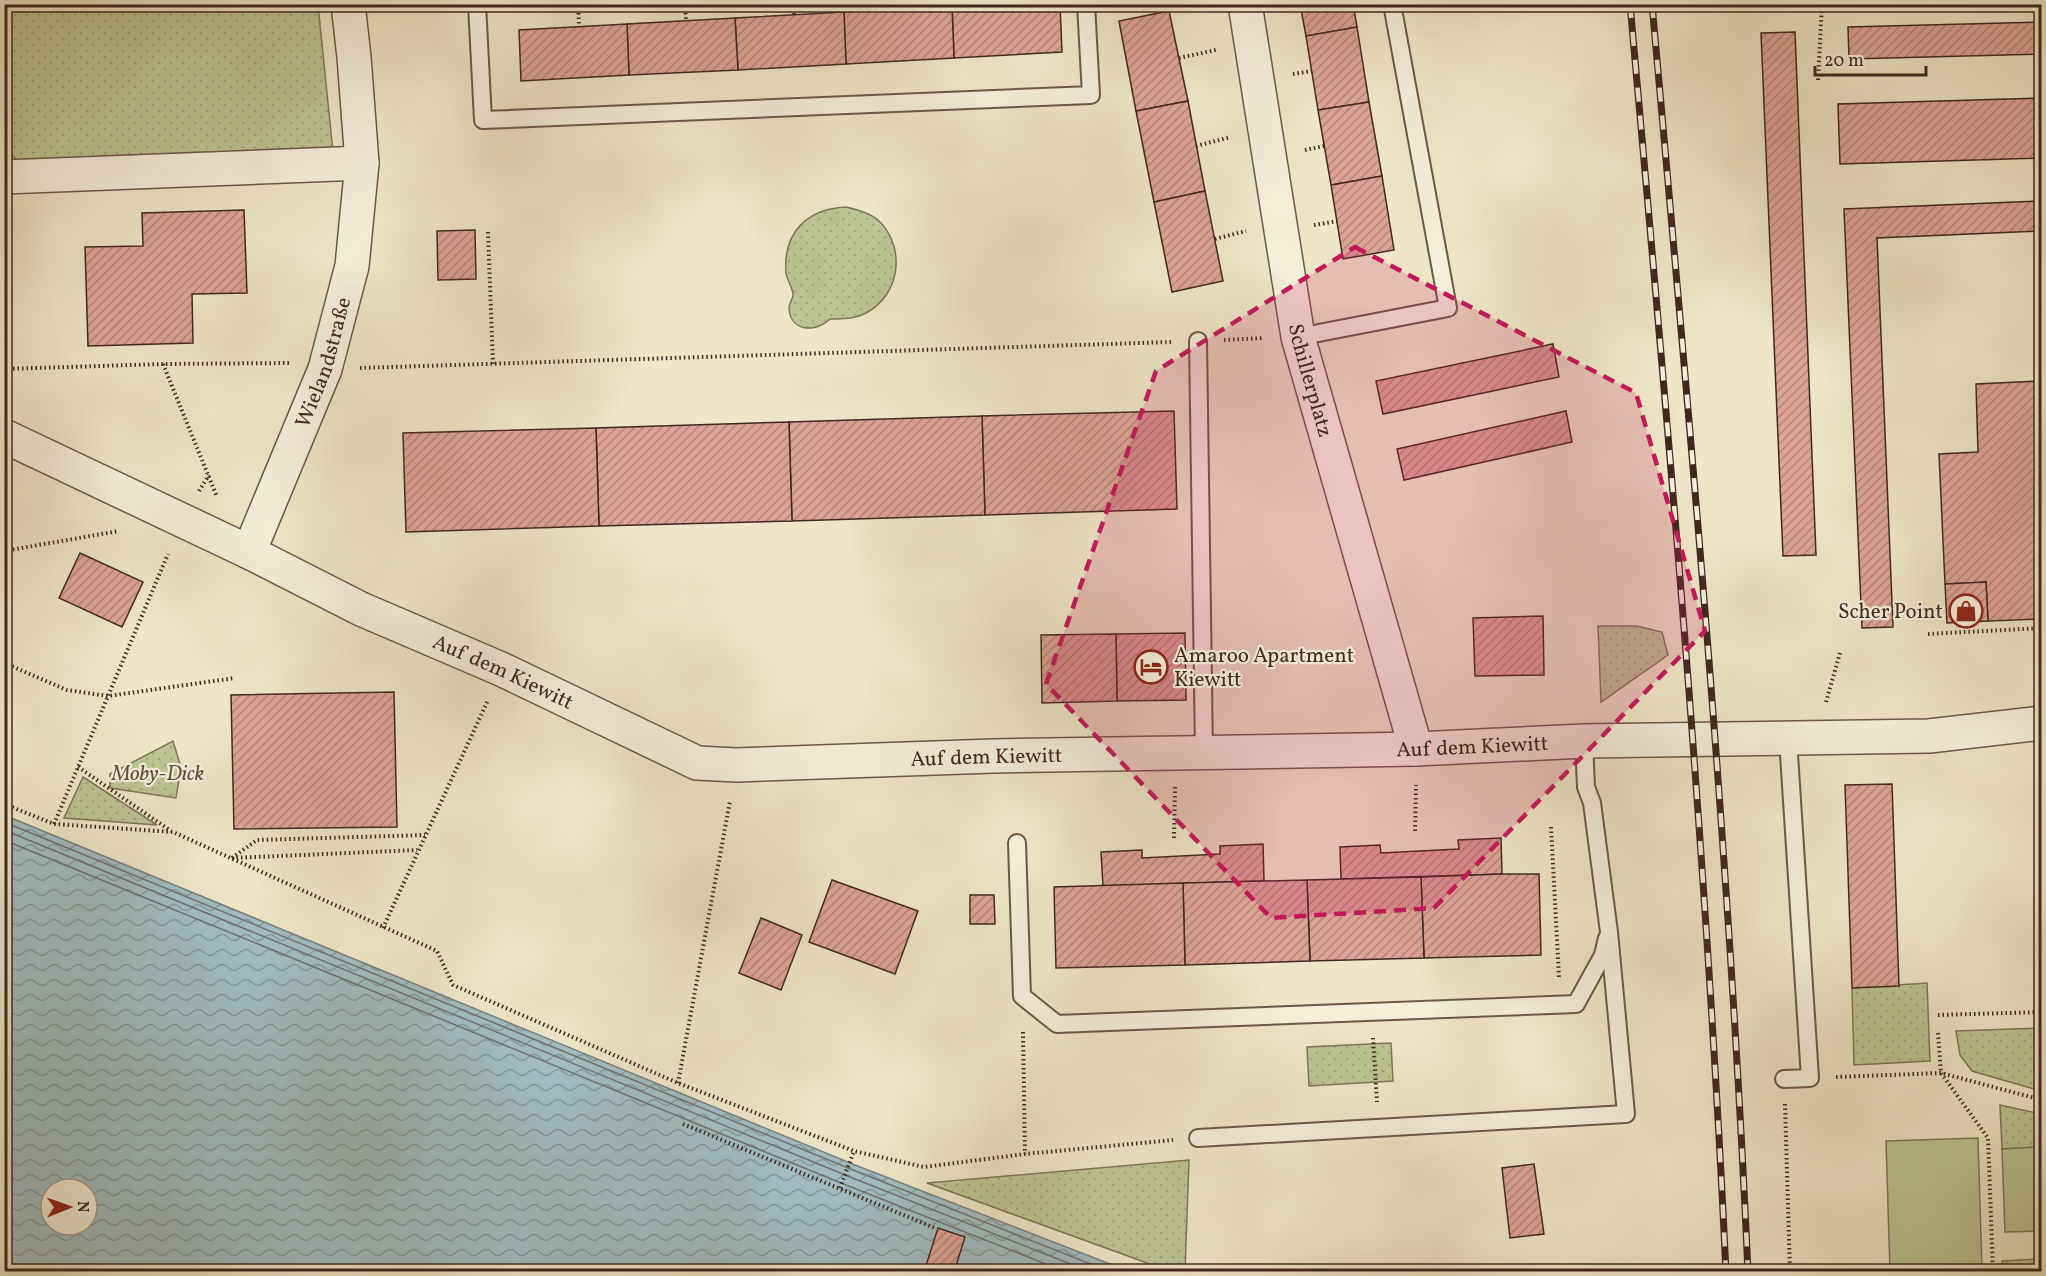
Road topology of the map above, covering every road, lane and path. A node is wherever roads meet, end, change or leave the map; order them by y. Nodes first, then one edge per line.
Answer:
1 (348, 4) edge
2 (477, 4) edge
3 (578, 4) edge
4 (685, 4) edge
5 (793, 4) edge
6 (1086, 4) edge
7 (1245, 4) edge
8 (1392, 4) edge
9 (1822, 4) edge
10 (794, 15) dead end
11 (686, 20) dead end
12 (579, 26) dead end
13 (1818, 80) dead end
14 (362, 163) junction
15 (4, 177) edge
16 (488, 232) dead end
17 (1298, 337) junction
18 (1198, 341) junction
19 (163, 364) junction
20 (493, 364) junction
21 (4, 369) edge
22 (325, 369) junction
23 (4, 436) edge
24 (220, 504) dead end
25 (127, 530) dead end
26 (4, 551) edge
27 (249, 552) junction
28 (168, 555) dead end
29 (2042, 628) edge
30 (1928, 633) dead end
31 (1840, 654) dead end
32 (4, 663) edge
33 (501, 669) junction
34 (236, 678) dead end
35 (108, 696) junction
36 (1826, 704) dead end
37 (2042, 723) edge
38 (1788, 739) junction
39 (1584, 741) junction
40 (1416, 748) junction
41 (1190, 752) junction
42 (736, 765) junction
43 (78, 767) junction
44 (4, 804) edge
45 (54, 824) junction
46 (1551, 827) dead end
47 (1415, 831) dead end
48 (173, 832) junction
49 (425, 835) junction
50 (1174, 838) dead end
51 (1017, 843) dead end
52 (417, 850) junction
53 (231, 858) junction
54 (382, 928) junction
55 (1609, 932) junction
56 (1559, 978) dead end
57 (1022, 996) junction
58 (2042, 1012) edge
59 (1938, 1015) dead end
60 (1938, 1033) dead end
61 (1373, 1045) dead end
62 (1941, 1073) junction
63 (1866, 1076) dead end
64 (1784, 1080) joint
65 (678, 1083) junction
66 (2042, 1100) edge
67 (683, 1124) dead end
68 (1378, 1127) junction
69 (1198, 1137) joint
70 (854, 1151) junction
71 (1025, 1154) junction
72 (840, 1188) junction
73 (935, 1228) dead end
74 (1790, 1272) edge
75 (1994, 1272) edge

1 - 14 street, Wielandstraße
2 - 6 lane
3 - 12 path
4 - 11 path
5 - 10 path
7 - 17 street, Schillerplatz
8 - 17 lane
9 - 13 path
14 - 15 street
14 - 22 street, Wielandstraße
16 - 20 path
17 - 18 path
17 - 40 street, Schillerplatz
18 - 20 path
18 - 41 lane
19 - 21 path
19 - 22 path
19 - 24 path
20 - 22 path
22 - 27 street, Wielandstraße
23 - 27 street, Auf dem Kiewitt
25 - 26 path
27 - 33 street, Auf dem Kiewitt
28 - 35 path
29 - 30 path
31 - 36 path
32 - 35 path
33 - 42 street, Auf dem Kiewitt
33 - 49 path
34 - 35 path
35 - 43 path
37 - 38 street, Auf dem Kiewitt
38 - 39 street, Auf dem Kiewitt
38 - 64 lane
39 - 40 street, Auf dem Kiewitt
39 - 55 lane
40 - 41 street, Auf dem Kiewitt
40 - 47 path
41 - 42 street, Auf dem Kiewitt
41 - 50 path
42 - 65 path
43 - 45 path
43 - 48 path
44 - 45 path
45 - 48 path
46 - 56 path
48 - 53 path
49 - 52 path
49 - 53 path
51 - 57 lane
52 - 53 path
52 - 54 path
53 - 54 path
54 - 65 path
55 - 57 lane
55 - 68 lane
57 - 71 path
58 - 59 path
60 - 62 path
61 - 68 path
62 - 63 path
62 - 66 path
62 - 75 path
64 - 74 path
65 - 70 path
67 - 72 path
68 - 69 lane
69 - 71 path
70 - 71 path
70 - 72 path
72 - 73 path

